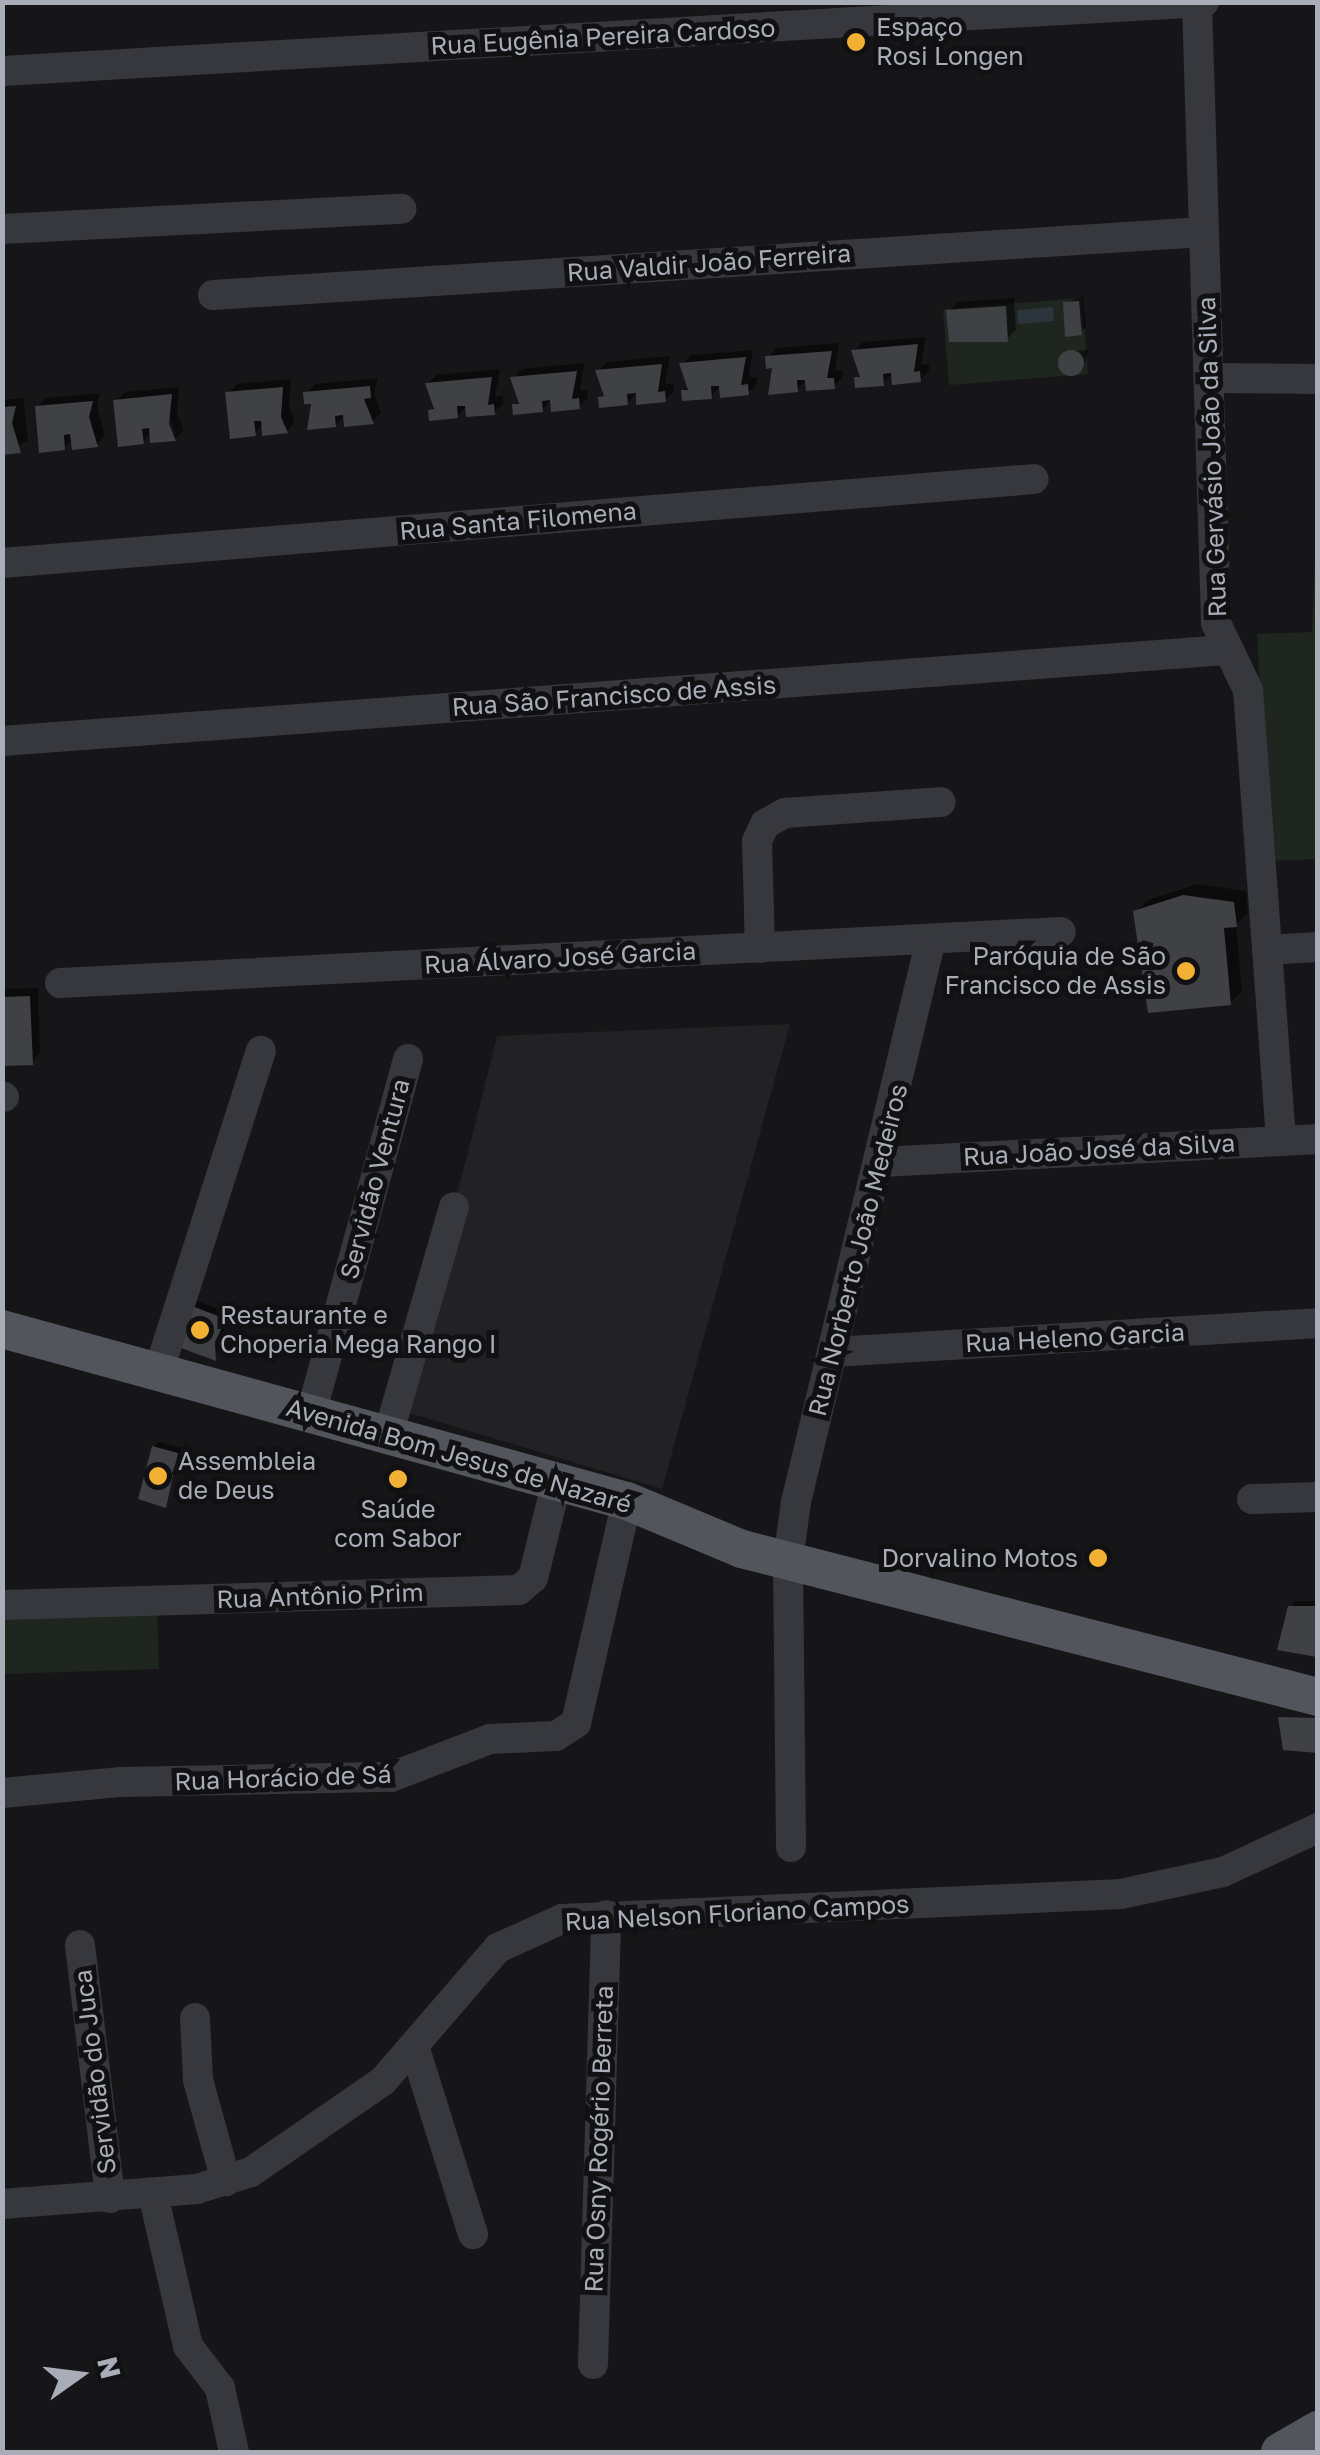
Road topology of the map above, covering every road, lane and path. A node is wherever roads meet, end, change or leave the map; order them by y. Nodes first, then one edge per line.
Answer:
1 (1200, 3) edge
2 (2, 71) edge
3 (401, 209) dead end
4 (2, 229) edge
5 (1204, 232) junction
6 (213, 295) dead end
7 (1209, 378) junction
8 (1318, 379) edge
9 (1034, 479) dead end
10 (2, 563) edge
11 (1226, 650) junction
12 (2, 742) edge
13 (941, 802) dead end
14 (1061, 932) dead end
15 (932, 939) junction
16 (760, 948) junction
17 (1318, 948) edge
18 (1267, 950) junction
19 (60, 983) dead end
20 (261, 1051) dead end
21 (408, 1059) dead end
22 (1318, 1139) edge
23 (1281, 1140) junction
24 (881, 1162) junction
25 (454, 1208) dead end
26 (1318, 1323) edge
27 (2, 1329) edge
28 (832, 1352) junction
29 (159, 1370) junction
30 (312, 1414) junction
31 (389, 1432) junction
32 (557, 1480) junction
33 (1252, 1498) dead end
34 (1318, 1498) edge
35 (627, 1501) junction
36 (788, 1562) junction
37 (2, 1605) edge
38 (1318, 1698) edge
39 (2, 1792) edge
40 (1318, 1828) edge
41 (791, 1848) dead end
42 (606, 1914) junction
43 (80, 1945) dead end
44 (195, 2018) dead end
45 (414, 2049) junction
46 (226, 2181) junction
47 (153, 2194) junction
48 (110, 2198) junction
49 (2, 2204) edge
50 (472, 2234) dead end
51 (593, 2364) dead end
52 (1318, 2430) edge
53 (234, 2452) edge
54 (1280, 2452) edge

1 - 2 street, Rua Eugênia Pereira Cardoso
1 - 5 street, Rua Gervásio João da Silva
3 - 4 street
5 - 6 street, Rua Valdir João Ferreira
5 - 7 street, Rua Gervásio João da Silva
7 - 8 street
7 - 11 street, Rua Gervásio João da Silva
9 - 10 street, Rua Santa Filomena
11 - 12 street, Rua São Francisco de Assis
11 - 18 street, Rua Gervásio João da Silva
13 - 16 street
14 - 15 street, Rua Álvaro José Garcia
15 - 16 street, Rua Álvaro José Garcia
15 - 24 street, Rua Norberto João Medeiros
16 - 19 street, Rua Álvaro José Garcia
17 - 18 street
18 - 23 street, Rua Gervásio João da Silva
20 - 29 street
21 - 30 street, Servidão Ventura
22 - 23 street, Rua João José da Silva
23 - 24 street, Rua João José da Silva
24 - 28 street, Rua Norberto João Medeiros
25 - 31 street
26 - 28 street, Rua Heleno Garcia
27 - 29 main road, Avenida Bom Jesus de Nazaré
28 - 36 street, Rua Norberto João Medeiros
29 - 30 main road, Avenida Bom Jesus de Nazaré
30 - 31 main road, Avenida Bom Jesus de Nazaré
31 - 32 main road, Avenida Bom Jesus de Nazaré
32 - 35 main road, Avenida Bom Jesus de Nazaré
32 - 37 street, Rua Antônio Prim
33 - 34 street
35 - 36 main road, Avenida Bom Jesus de Nazaré
35 - 39 street, Rua Horácio de Sá
36 - 38 main road, Avenida Bom Jesus de Nazaré
36 - 41 street, Rua Norberto João Medeiros
40 - 42 street, Rua Nelson Floriano Campos
42 - 45 street, Rua Nelson Floriano Campos
42 - 51 street, Rua Osny Rogério Berreta
43 - 48 street, Servidão do Juca
44 - 46 street
45 - 46 street, Rua Nelson Floriano Campos
45 - 50 street
46 - 47 street, Rua Nelson Floriano Campos
47 - 48 street, Rua Nelson Floriano Campos
47 - 53 street
48 - 49 street, Rua Nelson Floriano Campos
52 - 54 main road

